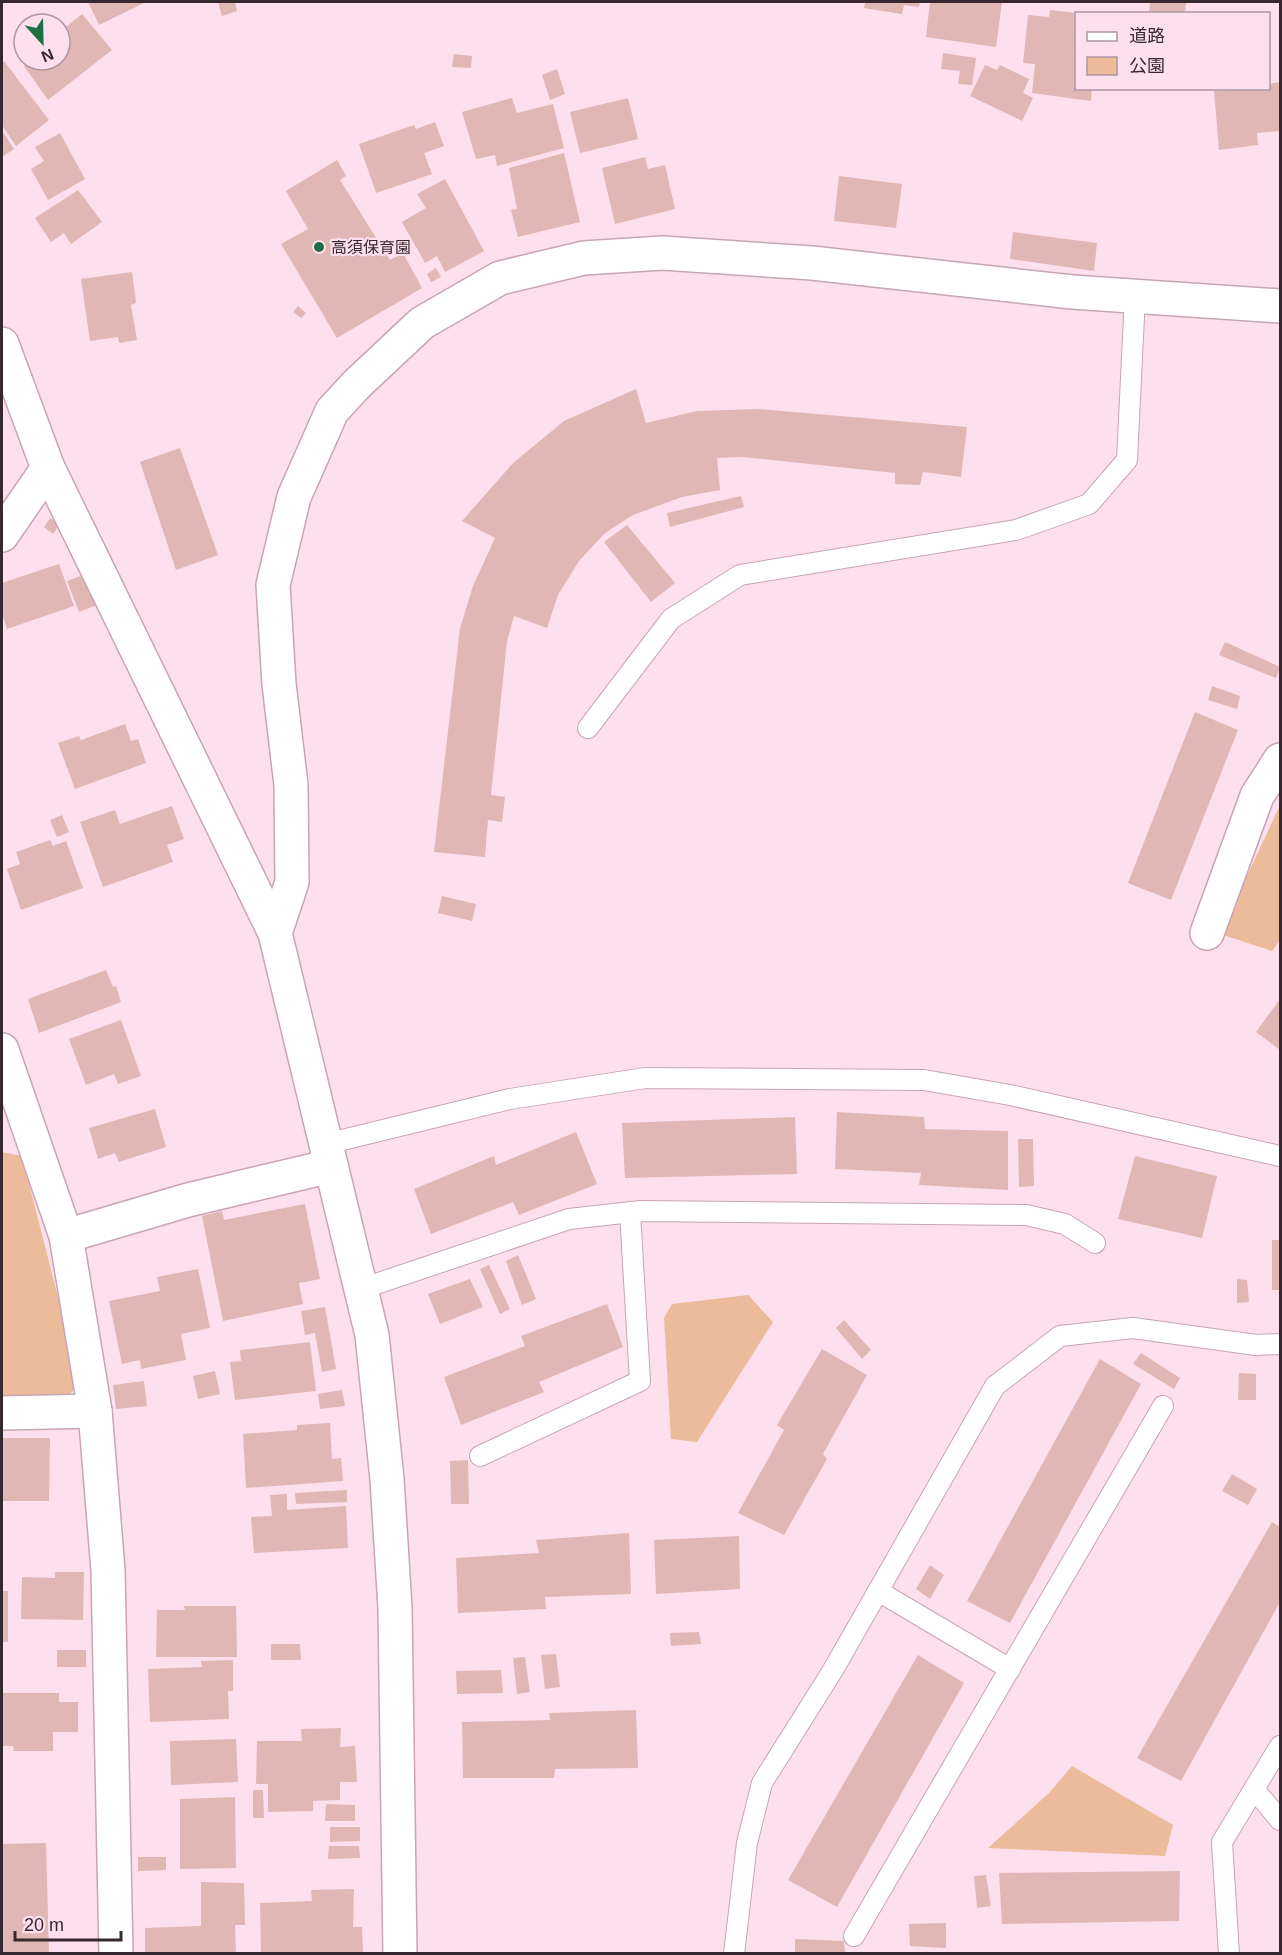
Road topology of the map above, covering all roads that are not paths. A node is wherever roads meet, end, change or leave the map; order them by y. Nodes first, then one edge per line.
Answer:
1 (1135, 296) junction
2 (1281, 306) edge
3 (2, 344) edge
4 (48, 468) junction
5 (2, 535) edge
6 (588, 728) dead end
7 (1281, 760) edge
8 (275, 933) junction
9 (1206, 933) dead end
10 (2, 1050) edge
11 (329, 1155) junction
12 (1281, 1156) edge
13 (630, 1212) junction
14 (66, 1236) junction
15 (1095, 1244) dead end
16 (361, 1289) junction
17 (1281, 1344) edge
18 (1163, 1406) dead end
19 (95, 1411) junction
20 (2, 1413) edge
21 (480, 1456) dead end
22 (878, 1592) junction
23 (1010, 1669) junction
24 (1281, 1746) edge
25 (1254, 1789) junction
26 (1281, 1820) edge
27 (854, 1936) dead end
28 (117, 1953) edge
29 (400, 1953) edge
30 (734, 1953) edge
31 (1229, 1953) edge

1 - 2 street
1 - 6 lane
1 - 8 street
3 - 4 street
4 - 5 street
4 - 8 street
7 - 9 street
8 - 11 street
10 - 14 street
11 - 12 lane
11 - 14 street
11 - 16 street
13 - 15 lane
13 - 16 lane
13 - 21 lane
14 - 19 street
16 - 29 street
17 - 22 lane
18 - 23 lane
19 - 20 street
19 - 28 street
22 - 23 lane
22 - 30 lane
23 - 27 lane
24 - 25 lane
25 - 26 lane
25 - 31 lane

